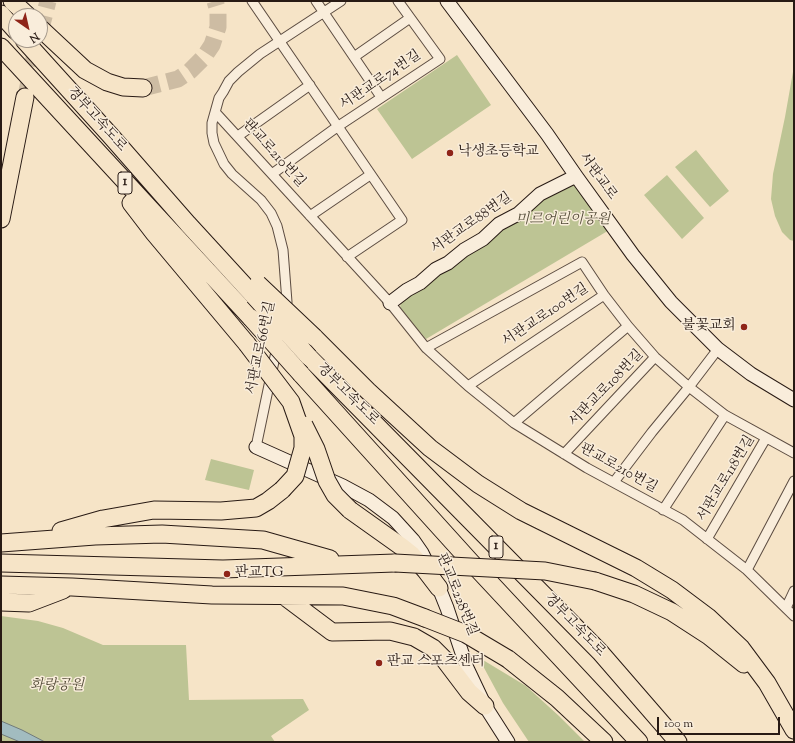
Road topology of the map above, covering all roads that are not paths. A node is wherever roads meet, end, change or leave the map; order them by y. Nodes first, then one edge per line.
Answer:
1 (12, 1) edge
2 (252, 1) edge
3 (316, 1) edge
4 (341, 1) edge
5 (398, 1) edge
6 (447, 1) edge
7 (19, 8) edge
8 (323, 12) junction
9 (1, 14) edge
10 (410, 18) junction
11 (8, 22) edge
12 (48, 35) edge
13 (279, 42) junction
14 (1, 47) edge
15 (31, 48) edge
16 (354, 57) junction
17 (310, 85) junction
18 (143, 88) tunnel mouth
19 (25, 97) tunnel mouth
20 (381, 97) junction
21 (54, 106) junction
22 (215, 112) junction
23 (337, 127) junction
24 (238, 136) junction
25 (272, 174) junction
26 (370, 175) junction
27 (576, 176) junction
28 (310, 216) junction
29 (1, 219) edge
30 (347, 256) junction
31 (256, 290) junction
32 (604, 295) junction
33 (390, 303) junction
34 (628, 326) junction
35 (426, 348) junction
36 (718, 349) junction
37 (655, 357) junction
38 (468, 386) junction
39 (689, 387) junction
40 (794, 400) edge
41 (291, 402) junction
42 (725, 415) junction
43 (514, 423) junction
44 (766, 438) junction
45 (256, 447) joint
46 (794, 453) edge
47 (564, 454) junction
48 (794, 481) edge
49 (614, 482) junction
50 (663, 510) junction
51 (707, 539) junction
52 (27, 542) junction
53 (1, 543) edge
54 (1, 563) edge
55 (343, 563) junction
56 (747, 570) junction
57 (7, 585) edge
58 (72, 587) junction
59 (439, 588) junction
60 (794, 591) edge
61 (284, 596) junction
62 (1, 602) edge
63 (786, 608) junction
64 (794, 616) edge
65 (767, 683) junction
66 (485, 706) junction
67 (794, 730) edge
68 (508, 742) edge
69 (604, 742) edge
70 (639, 742) edge
71 (678, 742) edge

1 - 7 highway
2 - 13 street
3 - 8 street
4 - 8 street, 서판교로66번길
5 - 10 street
6 - 27 street, 서판교로
8 - 13 street, 서판교로66번길
8 - 16 street
9 - 11 highway
10 - 16 street
10 - 20 street, 서판교로74번길
12 - 18 highway
13 - 17 street
13 - 22 street, 서판교로66번길
14 - 21 highway, 경부고속도로 / 1
15 - 31 highway, 경부고속도로 / 1
16 - 20 street
17 - 23 street
17 - 24 street
19 - 29 highway
20 - 23 street, 서판교로74번길
21 - 41 highway, bridge
21 - 70 highway, 경부고속도로 / 1, bridge
22 - 24 street, 판교로210번길
22 - 45 street, 서판교로66번길
23 - 25 street, 서판교로74번길
23 - 26 street, 서판교로74번길
24 - 25 street, 판교로210번길
25 - 28 street, 판교로210번길
26 - 28 street
26 - 30 street, 서판교로74번길
27 - 33 street, 서판교로88번길
27 - 36 street, 서판교로
28 - 30 street, 판교로210번길
30 - 33 street, 판교로210번길
31 - 65 highway, bridge
31 - 71 highway, 경부고속도로 / 1, bridge
32 - 34 street, 서판교로100번길
32 - 35 street
32 - 38 street, 서판교로100번길
33 - 35 street, 판교로210번길
34 - 37 street, 서판교로100번길
34 - 43 street
35 - 38 street, 판교로210번길
36 - 39 street
36 - 40 street, 서판교로
37 - 39 street, 서판교로108번길
37 - 47 street, 서판교로108번길
38 - 43 street, 판교로210번길
39 - 42 street, 서판교로108번길
39 - 49 street
41 - 52 highway, bridge
41 - 59 highway, bridge
42 - 44 street, 서판교로108번길
42 - 50 street
43 - 47 street, 판교로210번길
44 - 46 street, 서판교로118번길
44 - 51 street, 서판교로118번길
45 - 59 street, 판교로228번길
47 - 49 street, 판교로210번길
48 - 56 street
49 - 50 street, 판교로210번길
50 - 51 street, 판교로210번길
51 - 56 street, 판교로210번길
52 - 53 highway
52 - 55 highway
54 - 55 highway
55 - 65 highway, bridge
56 - 63 street, 판교로210번길
57 - 58 highway
58 - 61 highway
58 - 62 highway
59 - 66 street, 판교로228번길
60 - 63 street
61 - 66 highway
61 - 69 highway, bridge
63 - 64 street, 판교로210번길
65 - 67 highway
66 - 68 street, 판교로228번길

